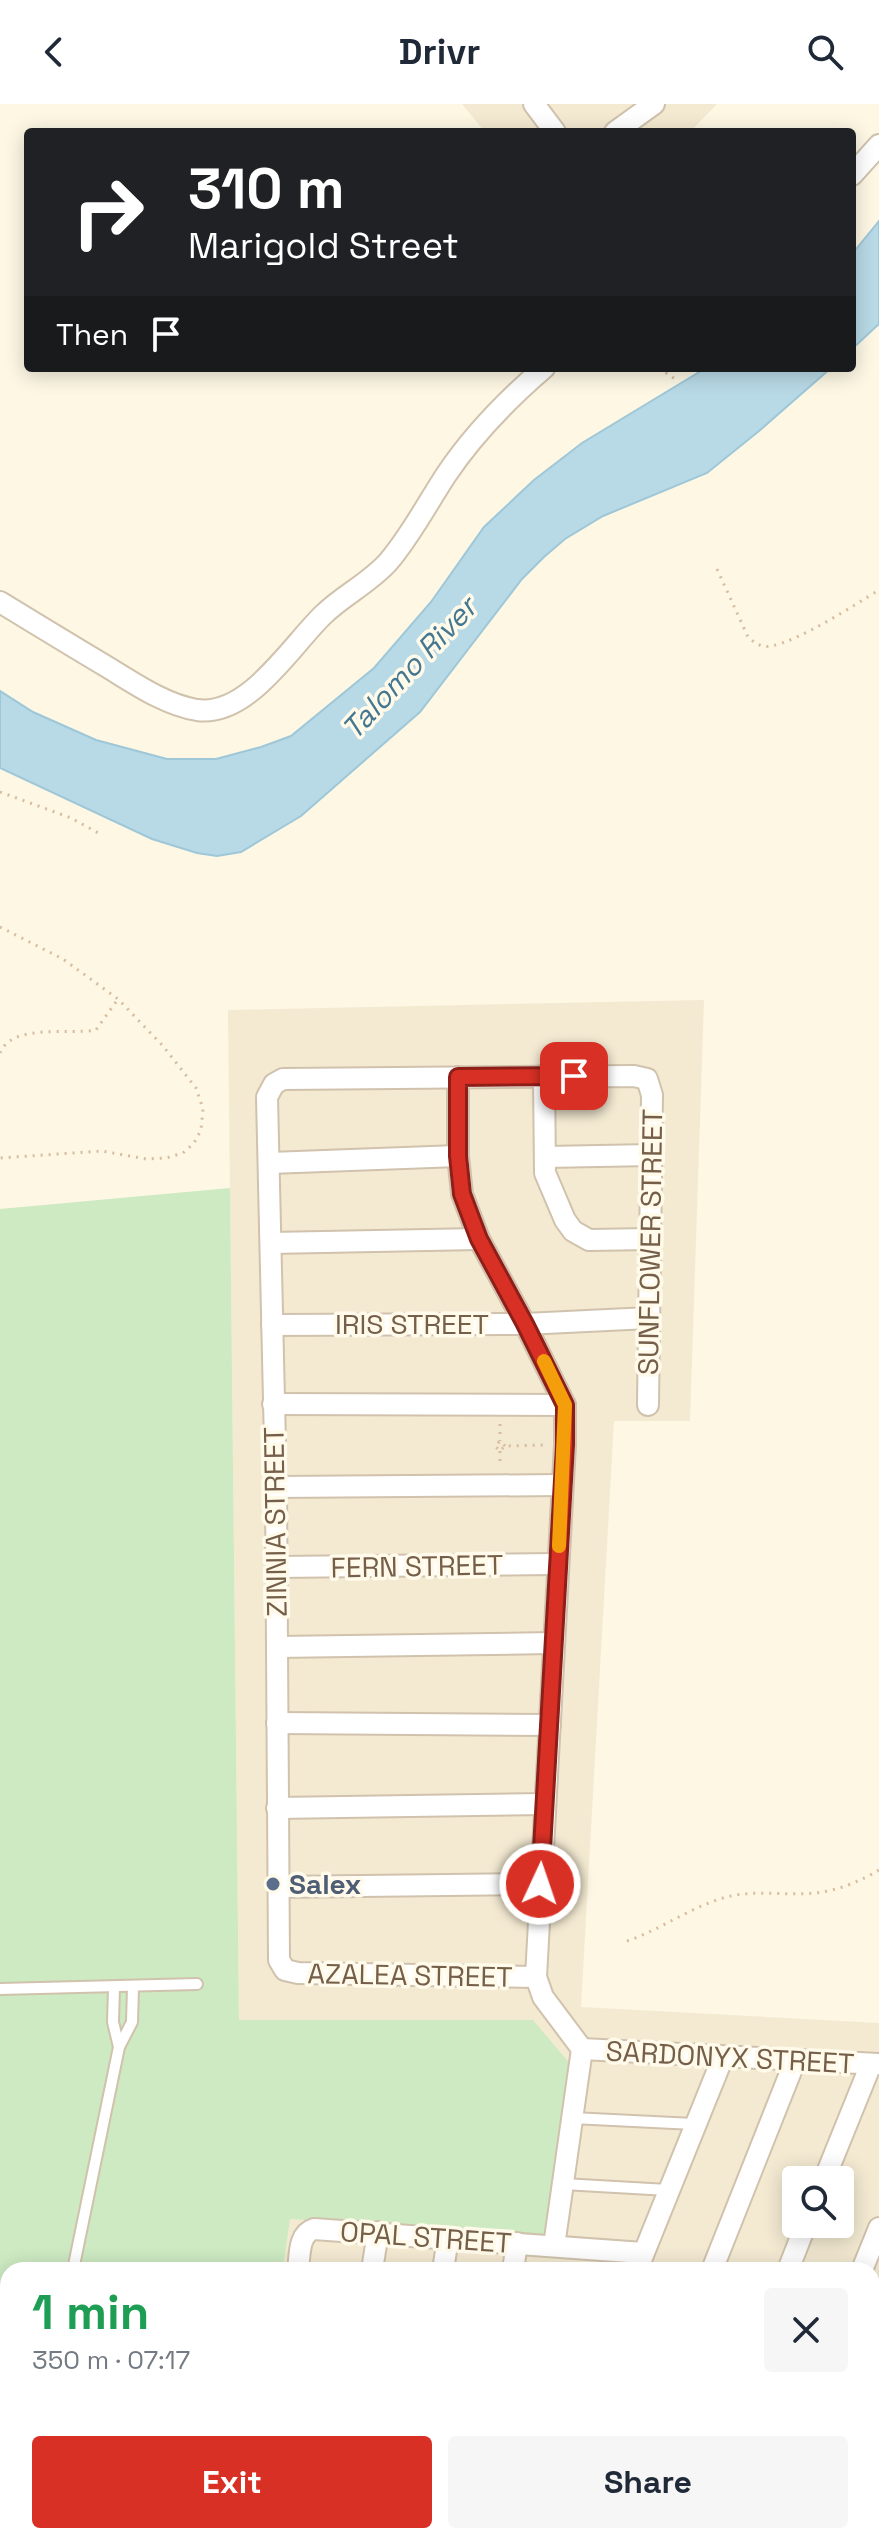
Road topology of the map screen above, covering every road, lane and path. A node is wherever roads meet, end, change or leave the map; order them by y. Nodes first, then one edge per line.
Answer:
1 (534, 104) edge
2 (650, 105) edge
3 (552, 128) edge
4 (620, 128) edge
5 (879, 145) edge
6 (856, 171) edge
7 (540, 372) edge
8 (665, 372) edge
9 (678, 381) dead end
10 (717, 569) dead end
11 (879, 590) edge
12 (0, 602) edge
13 (0, 792) edge
14 (102, 835) dead end
15 (0, 927) edge
16 (118, 999) junction
17 (0, 1053) edge
18 (544, 1075) junction
19 (458, 1077) junction
20 (652, 1155) junction
21 (458, 1156) junction
22 (545, 1157) junction
23 (0, 1158) edge
24 (270, 1163) junction
25 (479, 1239) junction
26 (650, 1239) junction
27 (271, 1243) junction
28 (649, 1318) junction
29 (525, 1324) junction
30 (272, 1325) junction
31 (273, 1404) junction
32 (565, 1405) junction
33 (648, 1405) dead end
34 (565, 1445) junction
35 (505, 1446) dead end
36 (562, 1485) junction
37 (276, 1487) junction
38 (558, 1564) junction
39 (277, 1567) junction
40 (554, 1643) junction
41 (277, 1647) junction
42 (277, 1723) junction
43 (550, 1725) junction
44 (545, 1804) junction
45 (277, 1808) junction
46 (879, 1870) edge
47 (540, 1884) junction
48 (278, 1887) junction
49 (627, 1941) dead end
50 (285, 1970) joint
51 (536, 1977) junction
52 (197, 1984) dead end
53 (114, 1987) junction
54 (133, 1987) junction
55 (0, 1989) edge
56 (119, 2047) junction
57 (582, 2049) junction
58 (723, 2057) junction
59 (795, 2061) junction
60 (875, 2064) edge
61 (572, 2118) junction
62 (694, 2124) junction
63 (830, 2166) edge
64 (563, 2184) junction
65 (668, 2190) junction
66 (879, 2228) edge
67 (378, 2232) junction
68 (448, 2238) junction
69 (801, 2238) edge
70 (517, 2243) junction
71 (554, 2246) junction
72 (75, 2262) edge
73 (300, 2262) edge
74 (373, 2262) edge
75 (444, 2262) edge
76 (514, 2262) edge
77 (640, 2262) edge
78 (715, 2262) edge
79 (791, 2262) edge
80 (865, 2262) edge

1 - 3 street
2 - 4 street
5 - 6 street
7 - 12 street
8 - 9 path
10 - 11 path
13 - 14 path
15 - 16 path
16 - 17 path
16 - 23 path
18 - 19 street
18 - 20 street, SUNFLOWER STREET
18 - 22 street
19 - 21 street
19 - 24 street, ZINNIA STREET
20 - 22 street
20 - 26 street, SUNFLOWER STREET
21 - 24 street
21 - 25 street
22 - 26 street
24 - 27 street, ZINNIA STREET
25 - 27 street
25 - 29 street
26 - 28 street, SUNFLOWER STREET
27 - 30 street, ZINNIA STREET
28 - 29 street, IRIS STREET
28 - 33 street, SUNFLOWER STREET
29 - 30 street, IRIS STREET
29 - 32 street
30 - 31 street, ZINNIA STREET
31 - 32 street
31 - 37 street, ZINNIA STREET
32 - 34 street
34 - 35 path
34 - 36 street
36 - 37 street
36 - 38 street
37 - 39 street, ZINNIA STREET
38 - 39 street, FERN STREET
38 - 40 street
39 - 41 street, ZINNIA STREET
40 - 41 street
40 - 43 street
41 - 42 street, ZINNIA STREET
42 - 43 street
42 - 45 street, ZINNIA STREET
43 - 44 street
44 - 45 street
44 - 47 street
45 - 48 street, ZINNIA STREET
46 - 49 path
47 - 48 street
47 - 51 street
48 - 50 street, ZINNIA STREET
50 - 51 street, AZALEA STREET
51 - 57 street
52 - 54 lane
53 - 54 lane
53 - 55 lane
53 - 56 lane
54 - 56 lane
56 - 72 lane
57 - 58 street, SARDONYX STREET
57 - 61 street
58 - 59 street, SARDONYX STREET
58 - 62 street
59 - 60 street, SARDONYX STREET
59 - 78 street
60 - 63 street
61 - 62 lane
61 - 64 street
62 - 65 street
64 - 65 lane
64 - 71 street
65 - 77 street
66 - 80 street
67 - 68 street, OPAL STREET
67 - 73 street, OPAL STREET
67 - 74 street
68 - 70 street, OPAL STREET
68 - 75 street
69 - 79 street
70 - 71 street, OPAL STREET
70 - 76 street
71 - 77 street, OPAL STREET

